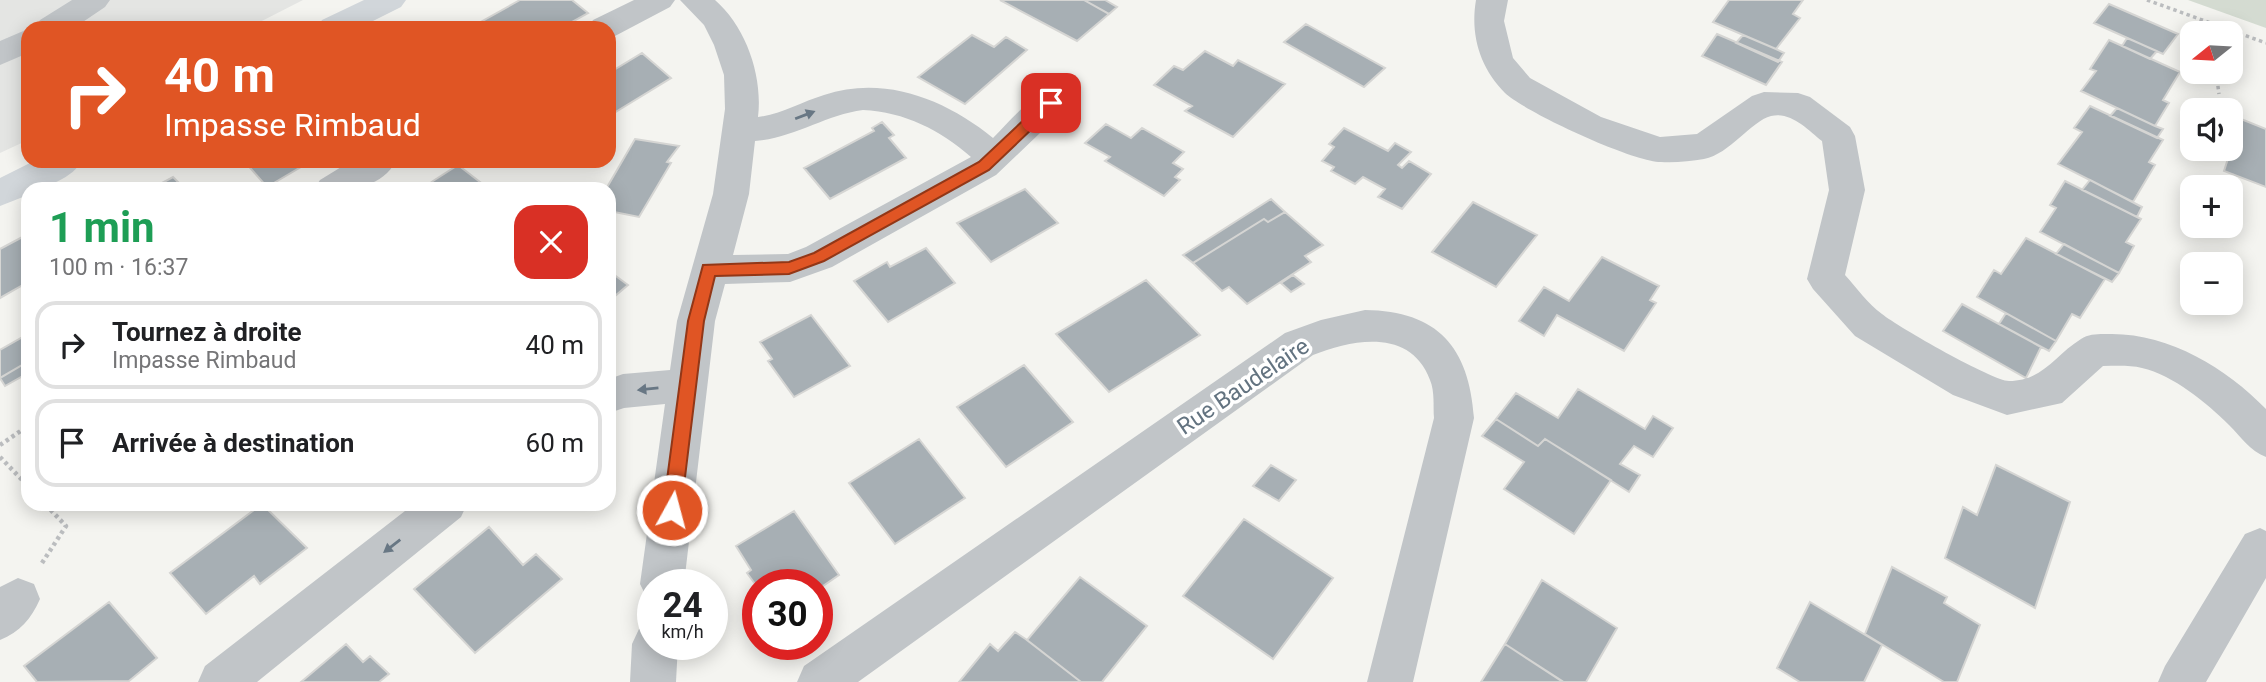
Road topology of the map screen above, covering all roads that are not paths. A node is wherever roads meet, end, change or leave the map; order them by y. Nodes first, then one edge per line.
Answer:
1 (94, 0) edge
2 (390, 0) edge
3 (659, 0) edge
4 (696, 0) edge
5 (1492, 0) edge
6 (62, 21) edge
7 (347, 21) edge
8 (616, 22) edge
9 (21, 44) edge
10 (0, 54) edge
11 (1051, 103) dead end
12 (739, 130) junction
13 (993, 157) junction
14 (51, 168) edge
15 (367, 168) edge
16 (22, 182) edge
17 (344, 182) edge
18 (21, 183) edge
19 (0, 193) edge
20 (708, 270) junction
21 (688, 385) junction
22 (616, 393) edge
23 (2266, 439) edge
24 (437, 511) edge
25 (2264, 546) edge
26 (664, 569) edge
27 (654, 660) edge
28 (221, 682) edge
29 (653, 682) edge
30 (820, 682) edge
31 (1390, 682) edge
32 (2182, 682) edge

1 - 6 street
2 - 7 main road
3 - 8 street
4 - 12 street
5 - 23 street
9 - 10 street
11 - 13 street
12 -> 13 street
12 - 20 street
13 - 20 street
14 - 16 main road
15 - 17 street
18 - 19 main road
20 - 21 street
21 -> 22 street
21 - 26 street
24 -> 28 street
25 - 32 street
27 - 29 street
30 - 31 street, Rue Baudelaire

